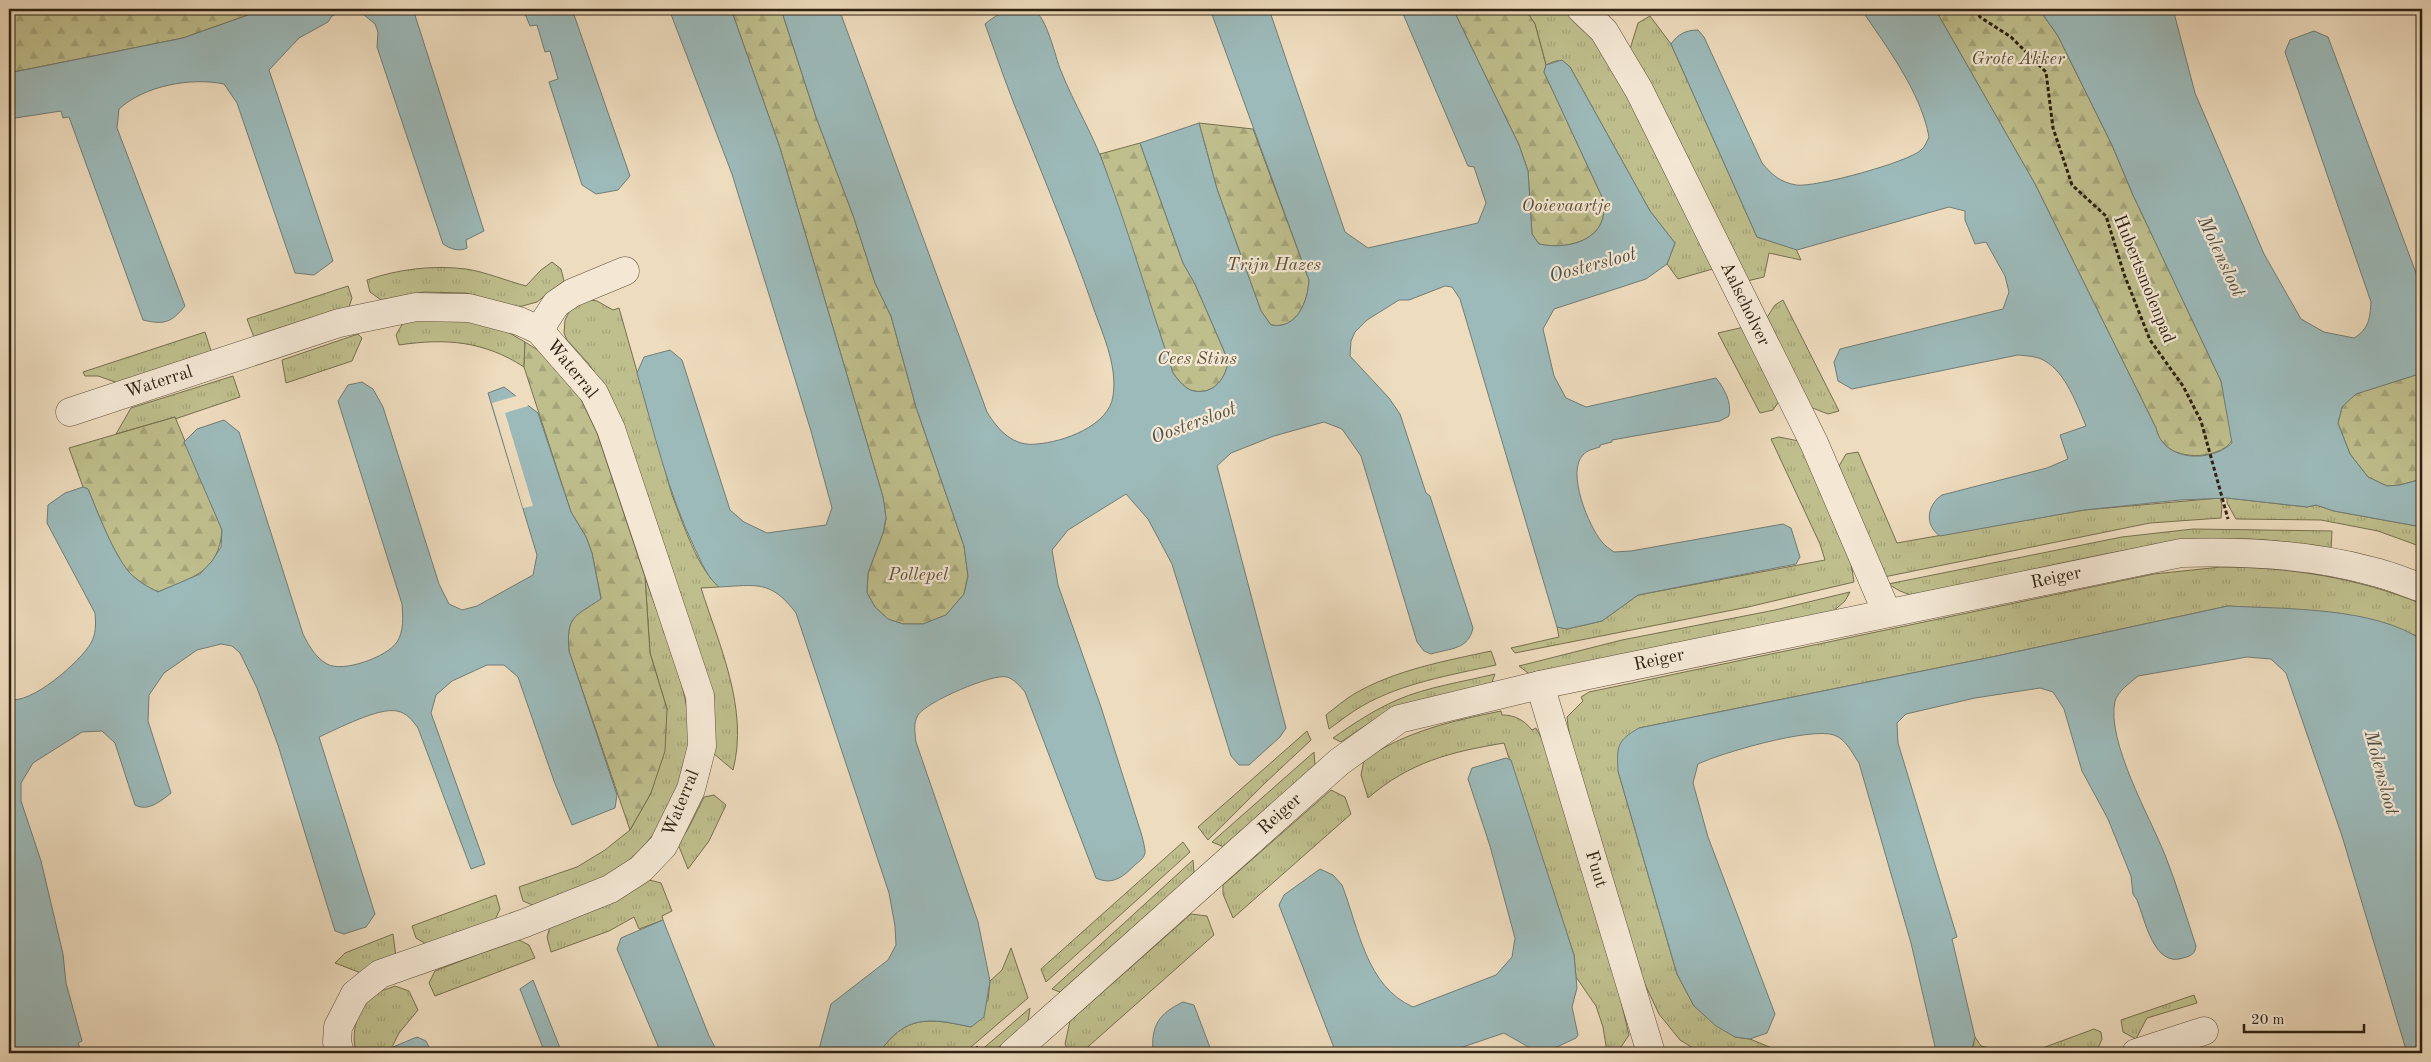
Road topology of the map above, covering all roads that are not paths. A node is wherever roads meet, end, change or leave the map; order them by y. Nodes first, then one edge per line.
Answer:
1 (1580, 9) edge
2 (625, 271) dead end
3 (539, 330) junction
4 (70, 412) dead end
5 (2422, 588) edge
6 (1887, 613) junction
7 (1540, 685) junction
8 (2204, 1031) dead end
9 (340, 1053) edge
10 (1012, 1053) edge
11 (1651, 1053) edge
12 (2136, 1053) edge

1 - 6 street, Aalscholver
2 - 3 street, Waterral
3 - 4 street, Waterral
3 - 9 street, Waterral
5 - 6 street, Reiger
6 - 7 street, Reiger
7 - 10 street, Reiger
7 - 11 street, Fuut
8 - 12 street

